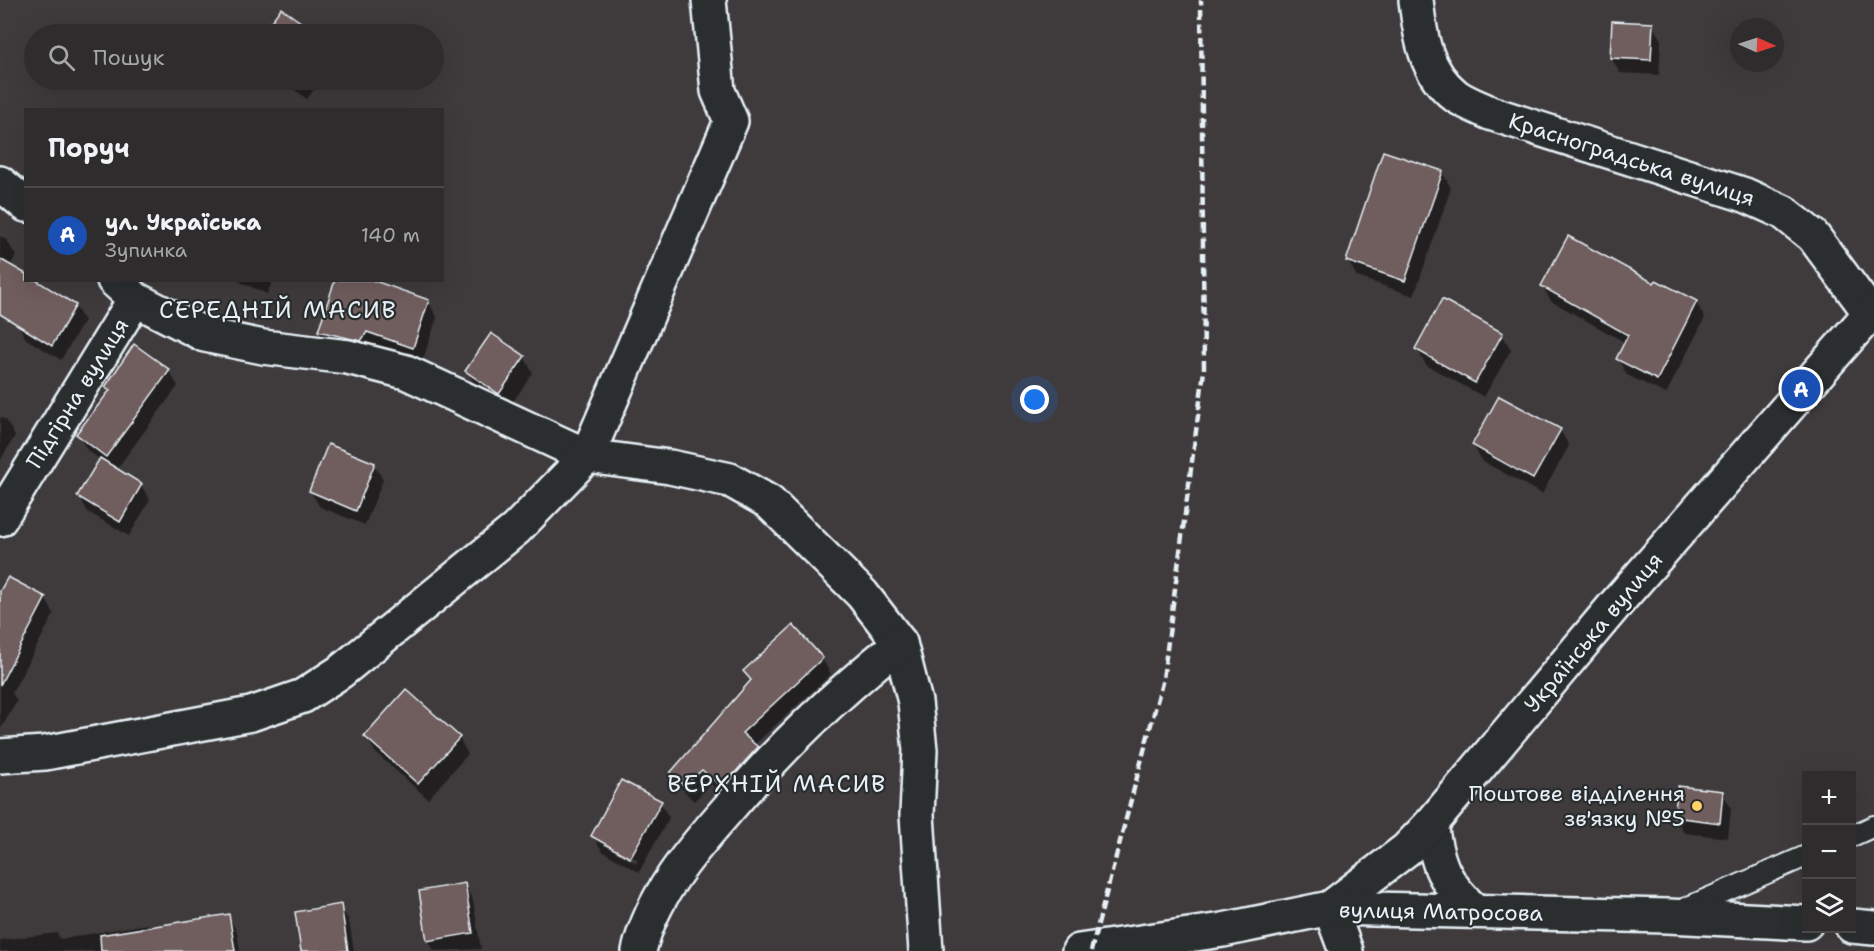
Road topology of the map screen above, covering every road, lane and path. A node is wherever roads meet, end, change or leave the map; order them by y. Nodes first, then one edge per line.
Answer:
1 (709, 0) edge
2 (1416, 0) edge
3 (0, 183) edge
4 (24, 203) edge
5 (125, 290) edge
6 (1872, 311) edge
7 (587, 456) junction
8 (0, 519) edge
9 (900, 643) junction
10 (0, 756) edge
11 (1431, 824) junction
12 (1874, 826) edge
13 (1856, 834) edge
14 (1802, 858) edge
15 (1330, 908) junction
16 (1475, 911) junction
17 (1668, 916) junction
18 (1802, 923) edge
19 (1856, 926) edge
20 (1874, 928) edge
21 (639, 951) edge
22 (926, 951) edge
23 (1078, 951) edge
24 (1346, 951) edge

1 - 7 street
2 - 6 street, Красноградська вулиця
3 - 4 street
5 - 7 street
5 - 8 street, Підгірна вулиця
6 - 11 street, Українська вулиця
7 - 9 street
7 - 10 street
9 - 21 street
9 - 22 street
11 - 15 street, Українська вулиця
11 - 16 street
12 - 13 lane
14 - 17 lane
15 - 16 street, вулиця Матросова
15 - 23 street, вулиця Матросова
15 - 24 street
16 - 17 street, вулиця Матросова
17 - 18 street, вулиця Матросова
19 - 20 street

